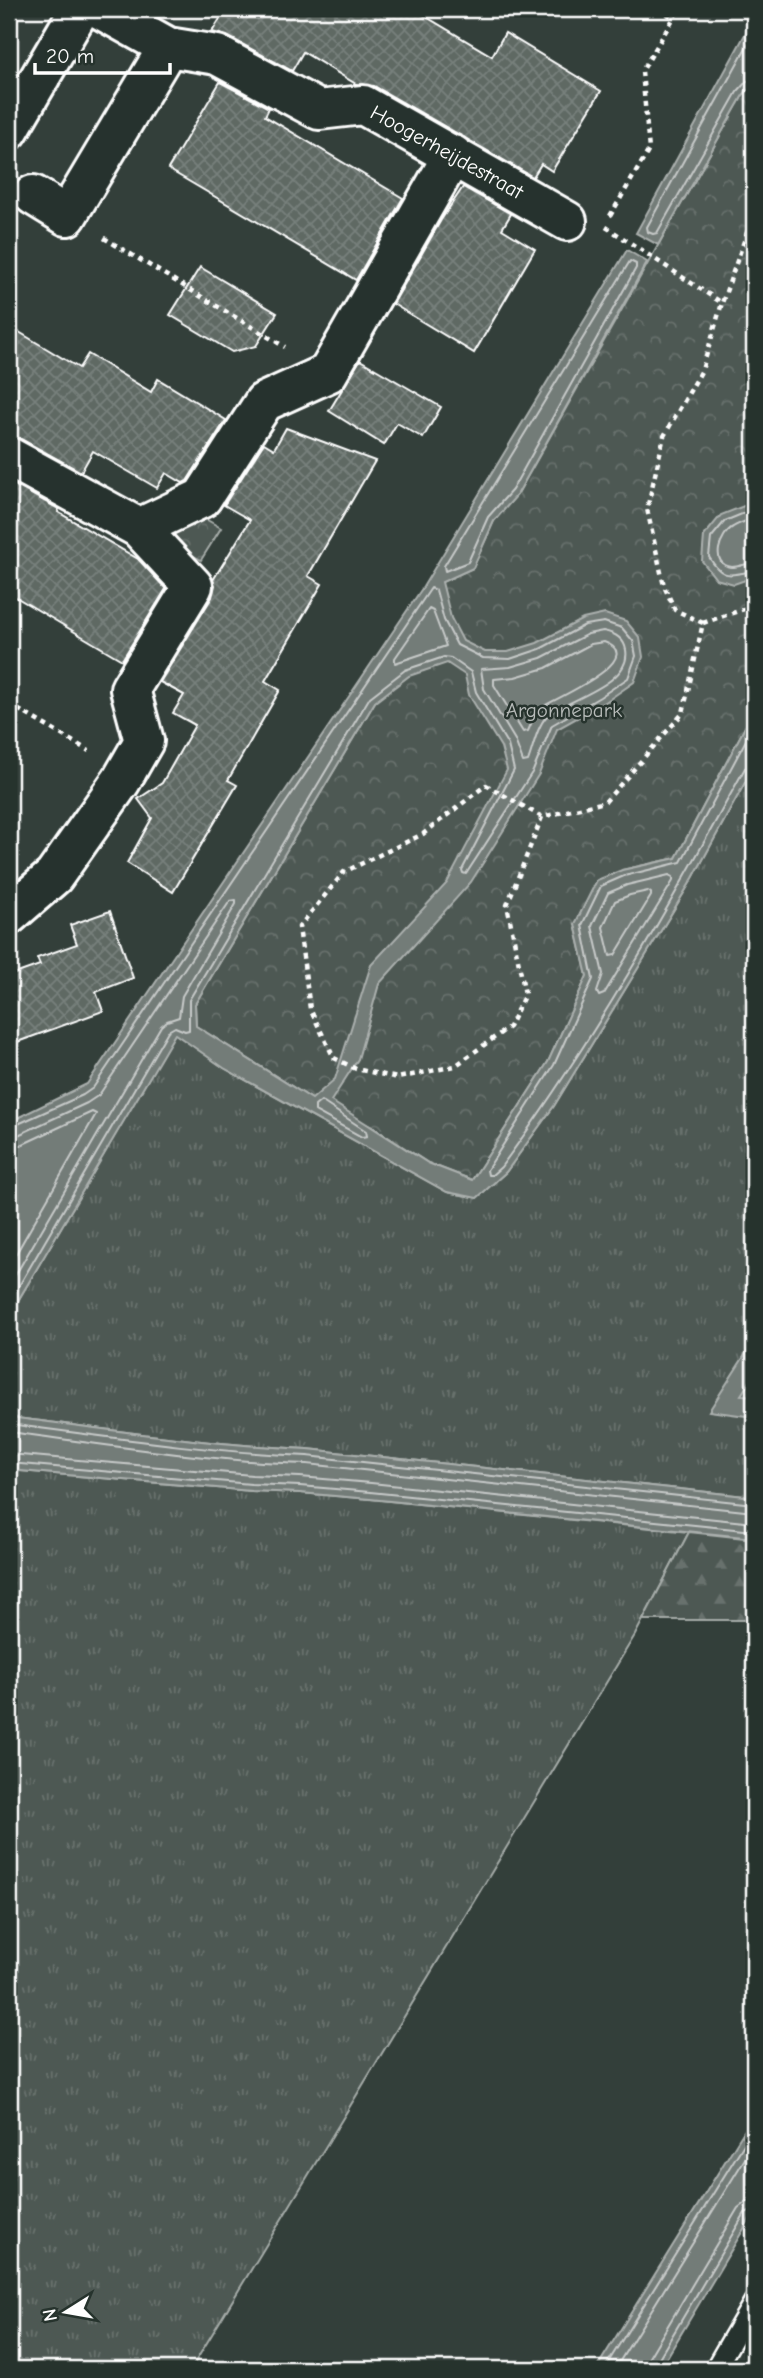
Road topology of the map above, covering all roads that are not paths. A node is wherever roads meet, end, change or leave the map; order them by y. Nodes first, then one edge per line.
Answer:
1 (80, 9) edge
2 (100, 9) edge
3 (168, 47) junction
4 (9, 130) edge
5 (453, 155) junction
6 (33, 195) dead end
7 (567, 221) dead end
8 (9, 457) edge
9 (139, 528) junction
10 (9, 915) edge
11 (754, 2302) edge
12 (715, 2369) edge

1 - 4 street
2 - 3 street, Hoogerheijdestraat
3 - 5 street, Hoogerheijdestraat
3 - 6 street
5 - 7 street, Hoogerheijdestraat
5 - 9 street
8 - 9 street
9 - 10 street
11 - 12 lane

